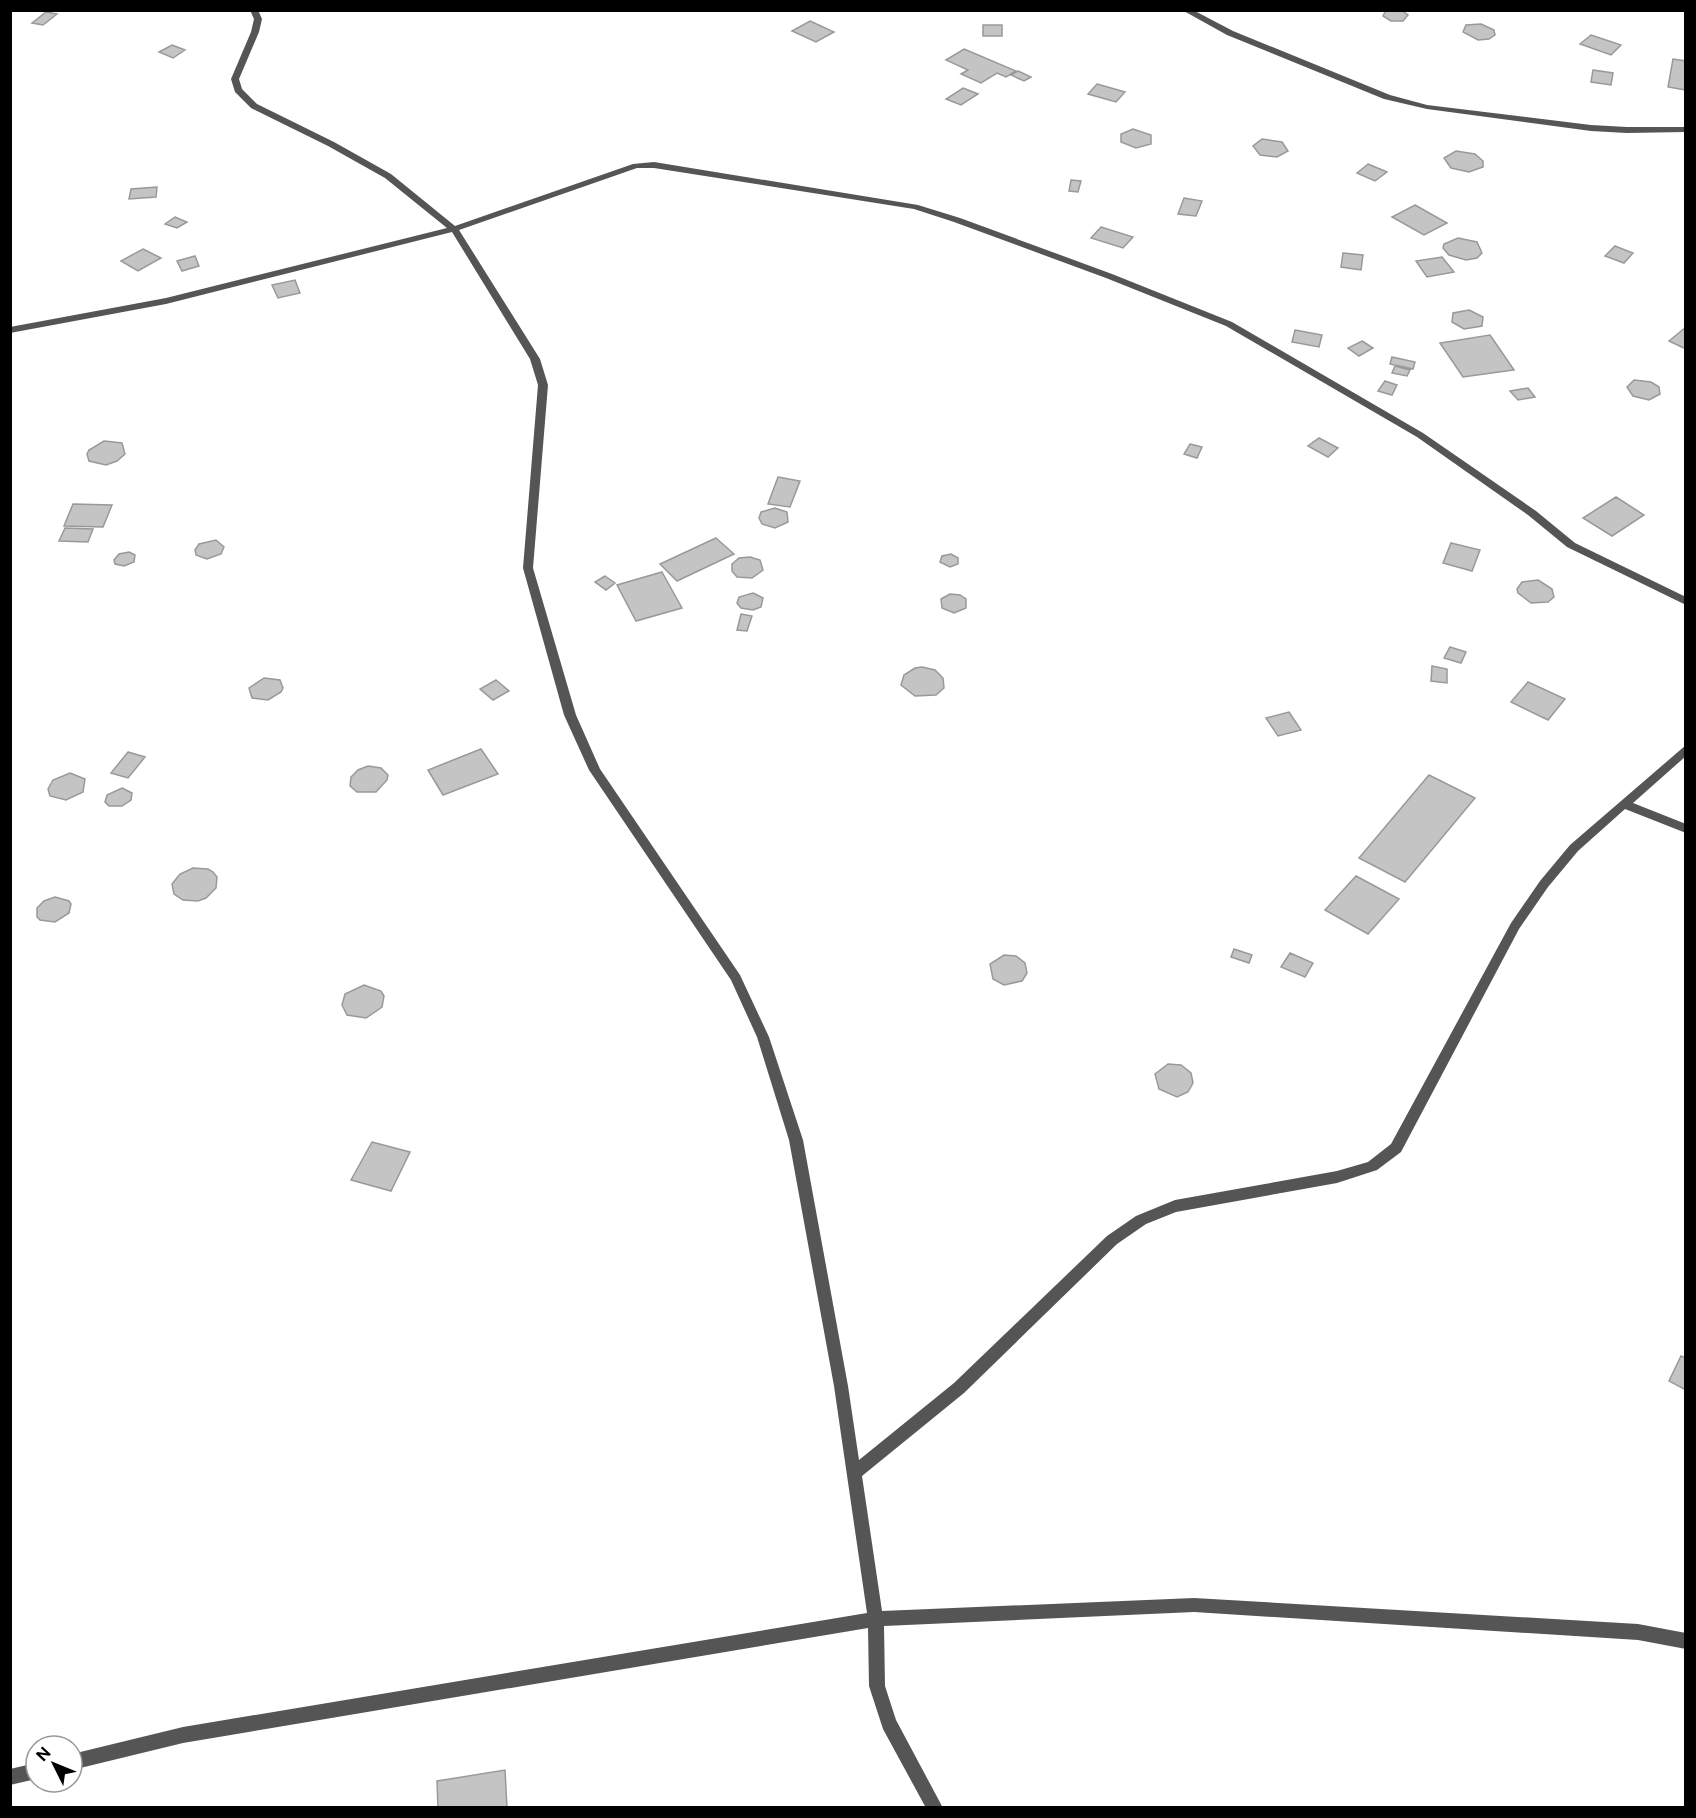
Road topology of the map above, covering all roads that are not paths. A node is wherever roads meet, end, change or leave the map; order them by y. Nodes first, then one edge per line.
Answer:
1 (255, 10) edge
2 (1186, 10) edge
3 (1686, 129) edge
4 (454, 229) junction
5 (10, 330) edge
6 (1686, 602) edge
7 (1686, 749) edge
8 (1624, 804) junction
9 (1686, 829) edge
10 (855, 1473) junction
11 (876, 1619) junction
12 (1686, 1641) edge
13 (84, 1759) edge
14 (935, 1808) edge

1 - 4 street
2 - 3 street
4 - 5 street
4 - 6 street
4 - 10 street
7 - 8 street
8 - 9 street
8 - 10 street
10 - 11 street
11 - 12 street
11 - 13 street
11 - 14 street

